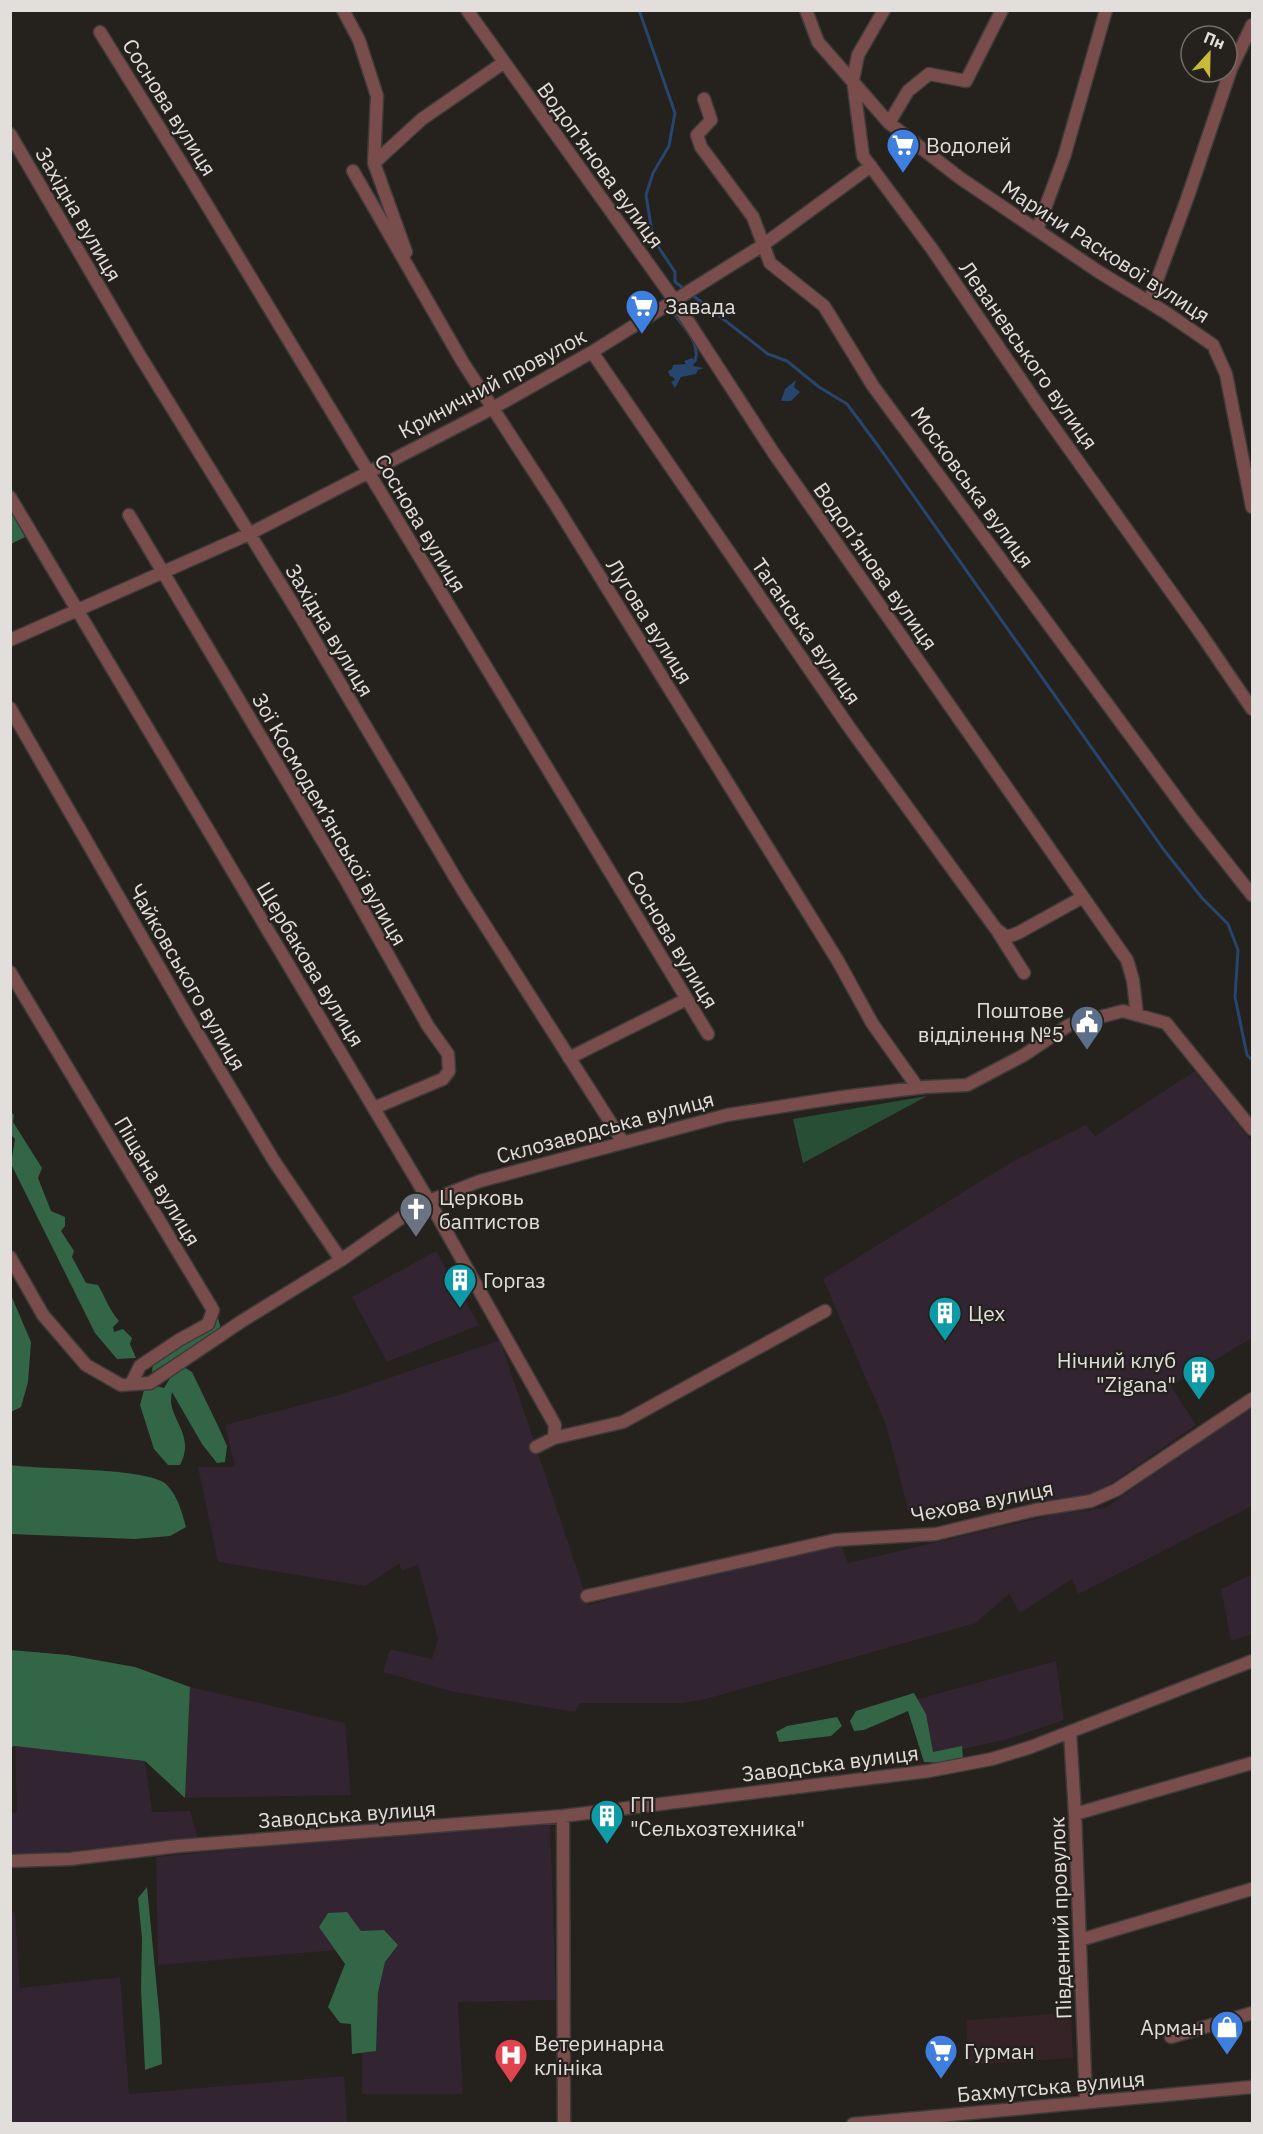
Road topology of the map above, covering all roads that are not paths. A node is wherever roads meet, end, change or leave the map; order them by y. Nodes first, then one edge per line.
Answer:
1 (343, 10) edge
2 (467, 10) edge
3 (884, 10) edge
4 (1002, 10) edge
5 (1106, 10) edge
6 (809, 13) edge
7 (1252, 25) edge
8 (100, 32) dead end
9 (503, 63) junction
10 (853, 80) junction
11 (704, 99) dead end
12 (889, 123) junction
13 (10, 134) edge
14 (374, 163) junction
15 (871, 166) junction
16 (353, 171) dead end
17 (1037, 230) junction
18 (763, 245) junction
19 (417, 284) junction
20 (684, 295) junction
21 (1149, 302) junction
22 (592, 352) junction
23 (493, 408) junction
24 (367, 472) junction
25 (10, 497) edge
26 (1252, 507) edge
27 (129, 514) dead end
28 (249, 534) junction
29 (163, 573) junction
30 (79, 611) junction
31 (10, 640) edge
32 (1252, 707) edge
33 (10, 708) edge
34 (1252, 895) edge
35 (1083, 897) junction
36 (996, 929) junction
37 (10, 972) edge
38 (1024, 973) dead end
39 (687, 999) junction
40 (1137, 1015) junction
41 (708, 1034) dead end
42 (569, 1058) junction
43 (918, 1088) junction
44 (374, 1108) junction
45 (1252, 1129) edge
46 (623, 1142) junction
47 (429, 1201) junction
48 (10, 1257) edge
49 (341, 1260) junction
50 (825, 1311) dead end
51 (126, 1384) junction
52 (1252, 1399) edge
53 (554, 1438) junction
54 (536, 1447) dead end
55 (587, 1596) dead end
56 (1252, 1661) edge
57 (1070, 1732) junction
58 (1252, 1763) edge
59 (1076, 1814) junction
60 (563, 1816) junction
61 (10, 1861) edge
62 (1252, 1889) edge
63 (1080, 1940) junction
64 (1252, 2013) edge
65 (1171, 2037) dead end
66 (1252, 2086) edge
67 (1086, 2102) junction
68 (912, 2121) edge
69 (564, 2124) edge
70 (853, 2124) edge

1 - 14 street
2 - 9 street, Водоп’янова вулиця
3 - 10 street
4 - 12 street
5 - 17 street
6 - 10 street
7 - 21 street
8 - 24 street, Соснова вулиця
9 - 14 street
9 - 20 street, Водоп’янова вулиця
10 - 12 street, Марини Раскової вулиця
10 - 15 street, Леваневського вулиця
11 - 18 street, Московська вулиця
12 - 17 street, Марини Раскової вулиця
13 - 28 street, Західна вулиця
14 - 19 street
15 - 18 street, Криничний провулок
15 - 32 street, Леваневського вулиця
16 - 19 street, Лугова вулиця
17 - 21 street, Марини Раскової вулиця
18 - 20 street, Криничний провулок
18 - 34 street, Московська вулиця
19 - 23 street, Лугова вулиця
20 - 22 street, Криничний провулок
20 - 35 street, Водоп’янова вулиця
21 - 26 street, Марини Раскової вулиця
22 - 23 street, Криничний провулок
22 - 36 street, Таганська вулиця
23 - 24 street, Криничний провулок
23 - 43 street, Лугова вулиця
24 - 28 street, Криничний провулок
24 - 39 street, Соснова вулиця
25 - 30 street, Щербакова вулиця
27 - 29 street, Зої Космодем’янської вулиця
28 - 29 street, Криничний провулок
28 - 42 street, Західна вулиця
29 - 30 street, Криничний провулок
29 - 44 street, Зої Космодем’янської вулиця
30 - 31 street, Криничний провулок
30 - 44 street, Щербакова вулиця
33 - 49 street, Чайковського вулиця
35 - 36 street
35 - 40 street, Водоп’янова вулиця
36 - 38 street, Таганська вулиця
37 - 51 street, Піщана вулиця
39 - 41 street, Соснова вулиця
39 - 42 street
40 - 43 street, Склозаводська вулиця
40 - 45 street
42 - 46 street, Західна вулиця
43 - 46 street, Склозаводська вулиця
44 - 47 street, Щербакова вулиця
46 - 47 street, Склозаводська вулиця
47 - 49 street, Склозаводська вулиця
47 - 53 street, Щербакова вулиця
48 - 51 street
49 - 51 street, Склозаводська вулиця
50 - 53 street
52 - 55 street, Чехова вулиця
53 - 54 street
56 - 57 street, Заводська вулиця
57 - 59 street, Південний провулок
57 - 60 street, Заводська вулиця
58 - 59 street
59 - 63 street, Південний провулок
60 - 61 street, Заводська вулиця
60 - 69 street
62 - 63 street
63 - 67 street, Південний провулок
64 - 65 street
66 - 67 street, Бахмутська вулиця
67 - 68 street, Бахмутська вулиця
68 - 70 street, Бахмутська вулиця

